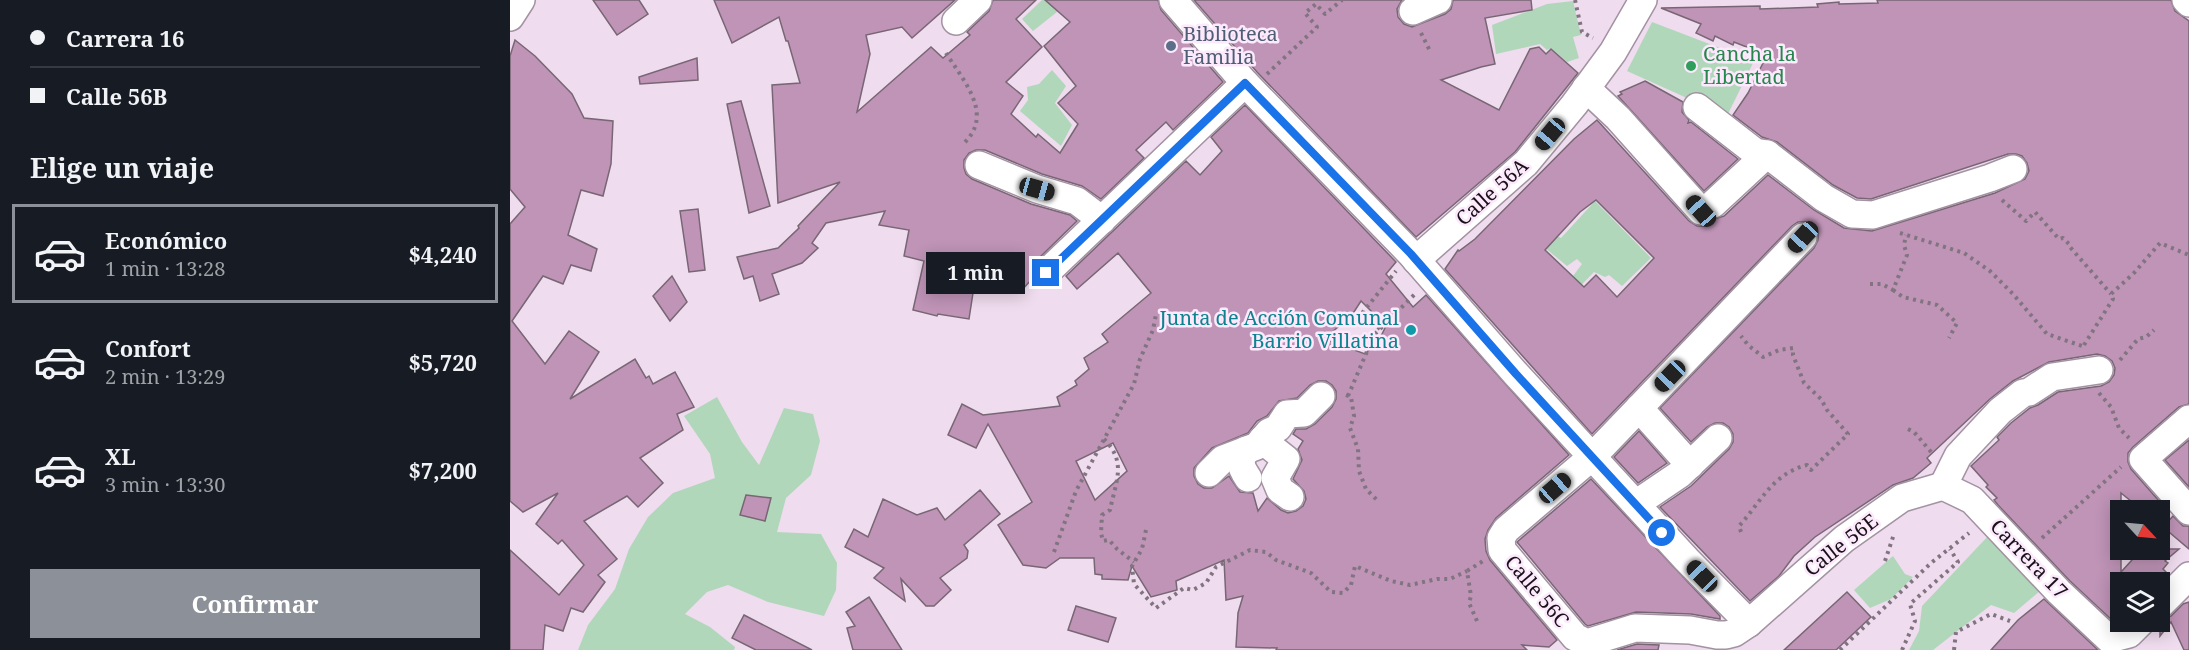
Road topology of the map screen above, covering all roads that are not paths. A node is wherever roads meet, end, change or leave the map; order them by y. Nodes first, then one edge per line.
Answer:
1 (521, 0) edge
2 (978, 0) edge
3 (1173, 0) edge
4 (1438, 0) edge
5 (1643, 0) edge
6 (1413, 11) dead end
7 (510, 17) edge
8 (956, 21) dead end
9 (1245, 83) junction
10 (1587, 88) junction
11 (1697, 107) dead end
12 (1767, 154) junction
13 (978, 165) road end
14 (2001, 174) road end
15 (1102, 220) junction
16 (1803, 237) dead end
17 (1419, 264) junction
18 (1046, 273) dead end
19 (2097, 371) road end
20 (1322, 396) road end
21 (1639, 408) junction
22 (2189, 419) edge
23 (1718, 438) dead end
24 (1254, 445) junction
25 (1593, 456) junction
26 (1690, 465) junction
27 (1209, 473) dead end
28 (1248, 478) dead end
29 (1943, 486) junction
30 (1290, 497) dead end
31 (1638, 506) junction
32 (2189, 511) edge
33 (2187, 581) edge
34 (2170, 596) edge
35 (1749, 623) junction
36 (2130, 632) edge

1 - 7 street
2 - 8 street
3 - 9 street
4 - 6 street
5 - 10 street, Calle 56A
9 - 15 street
9 - 17 street
10 - 12 street
10 - 17 street, Calle 56A
11 - 12 street
12 - 14 street
13 - 15 street
15 - 18 street
16 - 21 street, Calle 56C
17 - 25 street
19 - 29 street
20 - 24 street
21 - 25 street, Calle 56C
21 - 26 street
22 - 32 street
23 - 26 street
24 - 27 street
24 - 28 street
24 - 30 street
25 - 31 street
25 - 35 street, Calle 56C
26 - 31 street
29 - 35 street, Calle 56E
29 - 36 street, Carrera 17
31 - 35 street
33 - 34 street

